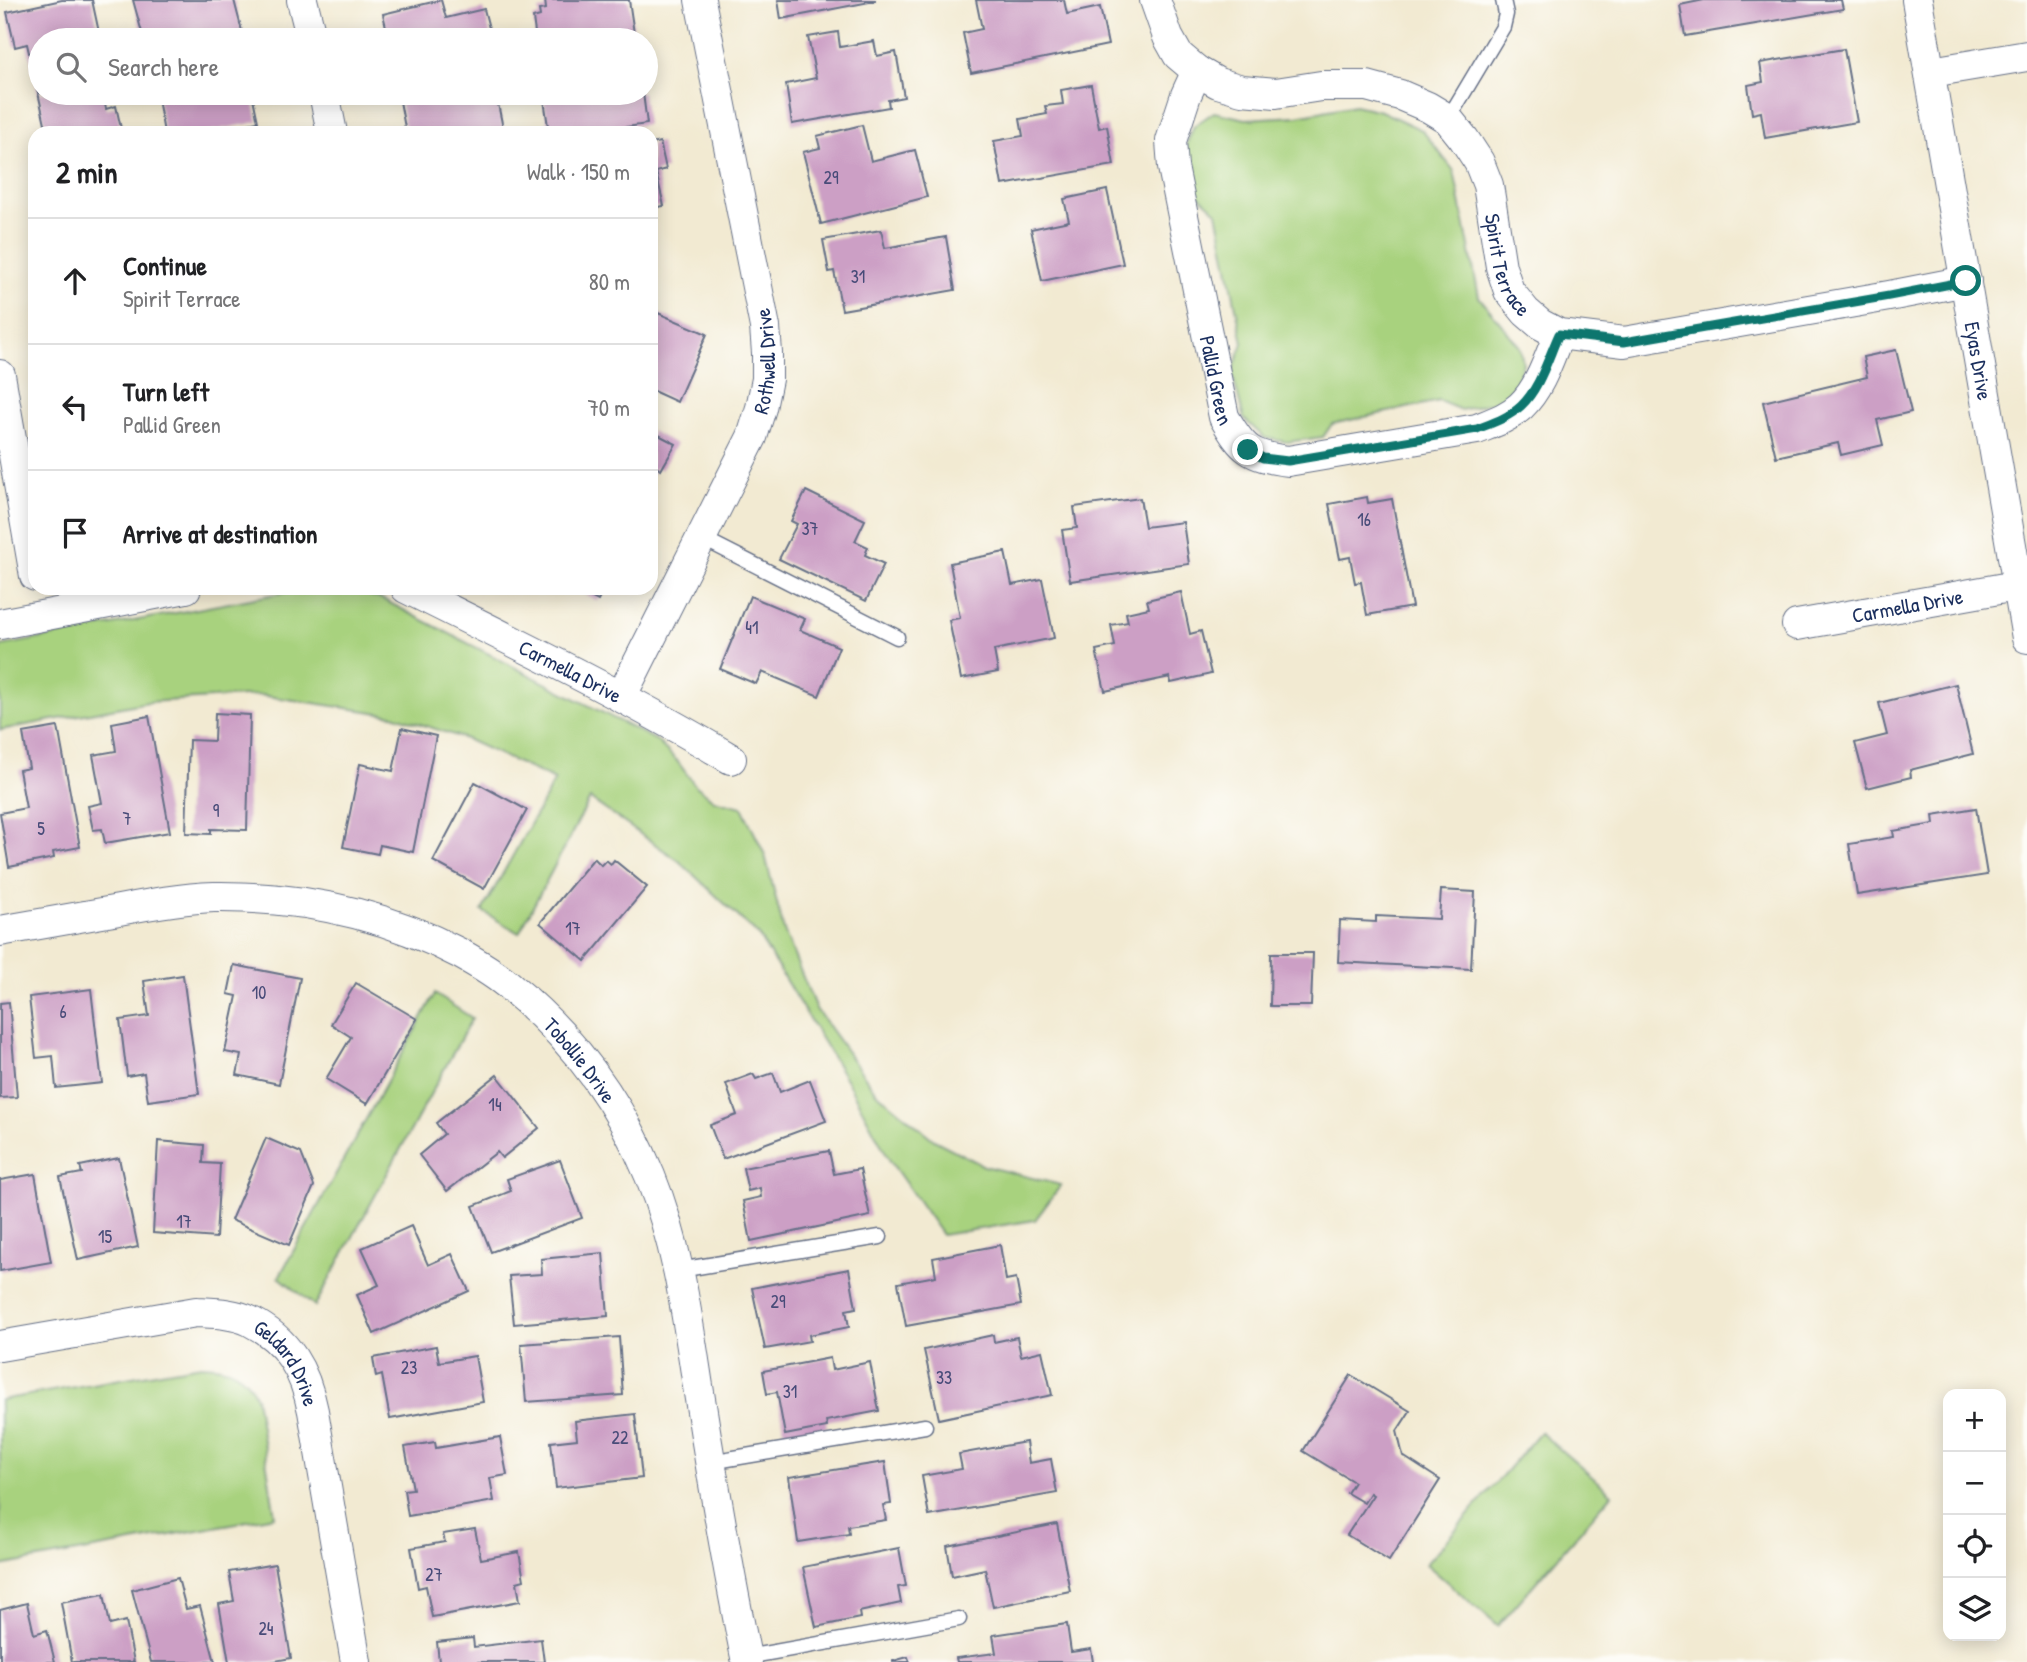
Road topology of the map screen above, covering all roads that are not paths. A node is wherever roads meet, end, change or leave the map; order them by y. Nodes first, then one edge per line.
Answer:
1 (302, 0) edge
2 (700, 0) edge
3 (1155, 0) edge
4 (1503, 0) edge
5 (1917, 0) edge
6 (309, 28) edge
7 (2027, 56) edge
8 (1197, 71) junction
9 (1931, 72) junction
10 (326, 105) edge
11 (1448, 119) junction
12 (331, 126) edge
13 (1966, 281) junction
14 (1559, 334) junction
15 (0, 375) edge
16 (28, 536) edge
17 (702, 538) junction
18 (2022, 585) edge
19 (113, 595) edge
20 (420, 595) edge
21 (40, 602) edge
22 (0, 624) edge
23 (1797, 625) dead end
24 (897, 638) dead end
25 (2027, 638) edge
26 (621, 697) junction
27 (732, 759) dead end
28 (0, 931) edge
29 (880, 1237) dead end
30 (679, 1270) junction
31 (0, 1346) edge
32 (925, 1426) dead end
33 (710, 1462) junction
34 (959, 1619) dead end
35 (746, 1660) edge
36 (356, 1662) edge

1 - 6 street
2 - 17 street, Rothwell Drive
3 - 8 street, Spirit Terrace
4 - 11 lane
5 - 9 street, Eyas Drive
7 - 9 street
8 - 11 street, Spirit Terrace
8 - 14 street, Pallid Green
9 - 13 street, Eyas Drive
10 - 12 street
11 - 14 street, Spirit Terrace
13 - 14 street, Spirit Terrace
13 - 18 street, Eyas Drive
15 - 16 street
17 - 24 lane
17 - 26 street, Rothwell Drive
18 - 23 street, Carmella Drive
18 - 25 street, Eyas Drive
19 - 21 street
20 - 26 street, Carmella Drive
21 - 22 street
26 - 27 street, Carmella Drive
28 - 30 street, Tobollie Drive
29 - 30 lane
30 - 33 street, Tobollie Drive
31 - 36 street, Geldard Drive
32 - 33 lane
33 - 35 street, Tobollie Drive
34 - 35 lane

